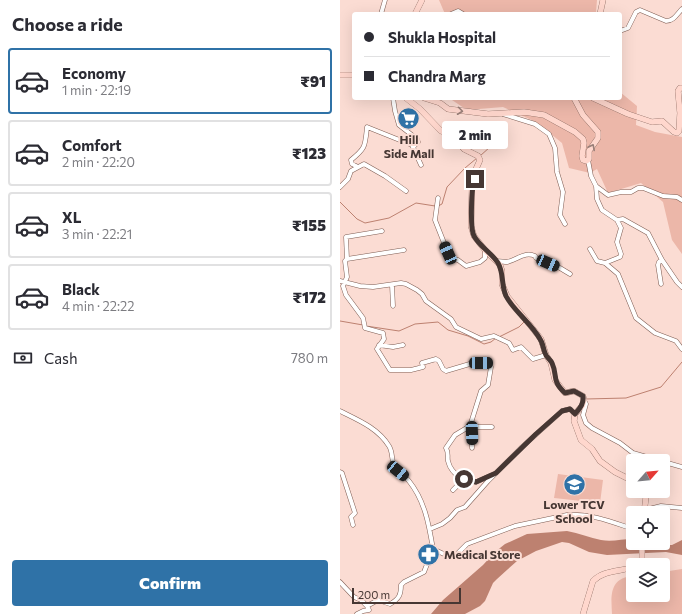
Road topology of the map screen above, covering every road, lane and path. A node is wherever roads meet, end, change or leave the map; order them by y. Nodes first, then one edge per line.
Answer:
1 (385, 0) edge
2 (422, 0) edge
3 (603, 0) edge
4 (682, 8) edge
5 (382, 12) edge
6 (415, 12) edge
7 (600, 12) edge
8 (622, 30) edge
9 (340, 75) edge
10 (352, 75) edge
11 (682, 88) edge
12 (393, 100) edge
13 (409, 100) edge
14 (430, 100) edge
15 (575, 100) edge
16 (597, 100) edge
17 (502, 114) junction
18 (413, 147) junction
19 (588, 160) junction
20 (421, 165) dead end
21 (358, 167) junction
22 (596, 186) junction
23 (340, 187) edge
24 (406, 191) dead end
25 (438, 198) dead end
26 (682, 200) edge
27 (617, 220) junction
28 (565, 224) dead end
29 (382, 231) dead end
30 (590, 249) dead end
31 (404, 250) dead end
32 (485, 250) junction
33 (347, 259) junction
34 (662, 260) junction
35 (497, 261) junction
36 (605, 263) junction
37 (570, 274) dead end
38 (342, 284) edge
39 (392, 284) junction
40 (661, 284) dead end
41 (682, 287) edge
42 (393, 306) dead end
43 (379, 345) junction
44 (403, 345) dead end
45 (682, 349) edge
46 (546, 355) junction
47 (584, 400) junction
48 (340, 411) edge
49 (575, 414) junction
50 (469, 426) junction
51 (492, 427) dead end
52 (472, 448) dead end
53 (682, 467) edge
54 (340, 472) edge
55 (496, 473) junction
56 (626, 478) edge
57 (462, 480) junction
58 (454, 490) dead end
59 (670, 507) edge
60 (682, 508) edge
61 (353, 526) dead end
62 (626, 527) edge
63 (430, 529) junction
64 (433, 549) junction
65 (626, 569) edge
66 (340, 582) edge
67 (369, 610) edge
68 (357, 614) edge
69 (583, 614) edge

1 - 5 street
2 - 6 street
3 - 7 street
4 - 8 street
9 - 10 street
11 - 16 street
12 - 18 street
13 - 32 street
14 -> 17 street
19 -> 15 street
17 - 19 street
17 - 28 street
18 - 20 street
18 - 21 street
19 - 22 street
21 - 23 street
21 - 24 street
22 - 26 street
22 - 27 street
25 - 32 street
27 - 34 street
27 - 36 street
29 - 33 street
30 - 36 street
31 - 33 street
32 - 35 street
33 - 38 street
34 - 40 street
34 - 41 street
35 - 37 street
35 - 46 street
36 - 45 street
38 - 39 street
38 - 43 street
39 - 42 street
39 - 46 street
43 - 44 street
43 - 50 street
46 - 47 street
47 - 49 street
47 - 53 street
48 - 63 street
49 - 55 street
49 - 56 street
50 - 51 street
50 - 52 street
50 - 57 street
54 - 61 street
55 - 57 street
55 - 63 street
57 - 58 street
59 - 60 street
62 - 64 street
63 - 64 street
64 - 67 street
65 - 69 street
66 - 67 street
67 - 68 street

